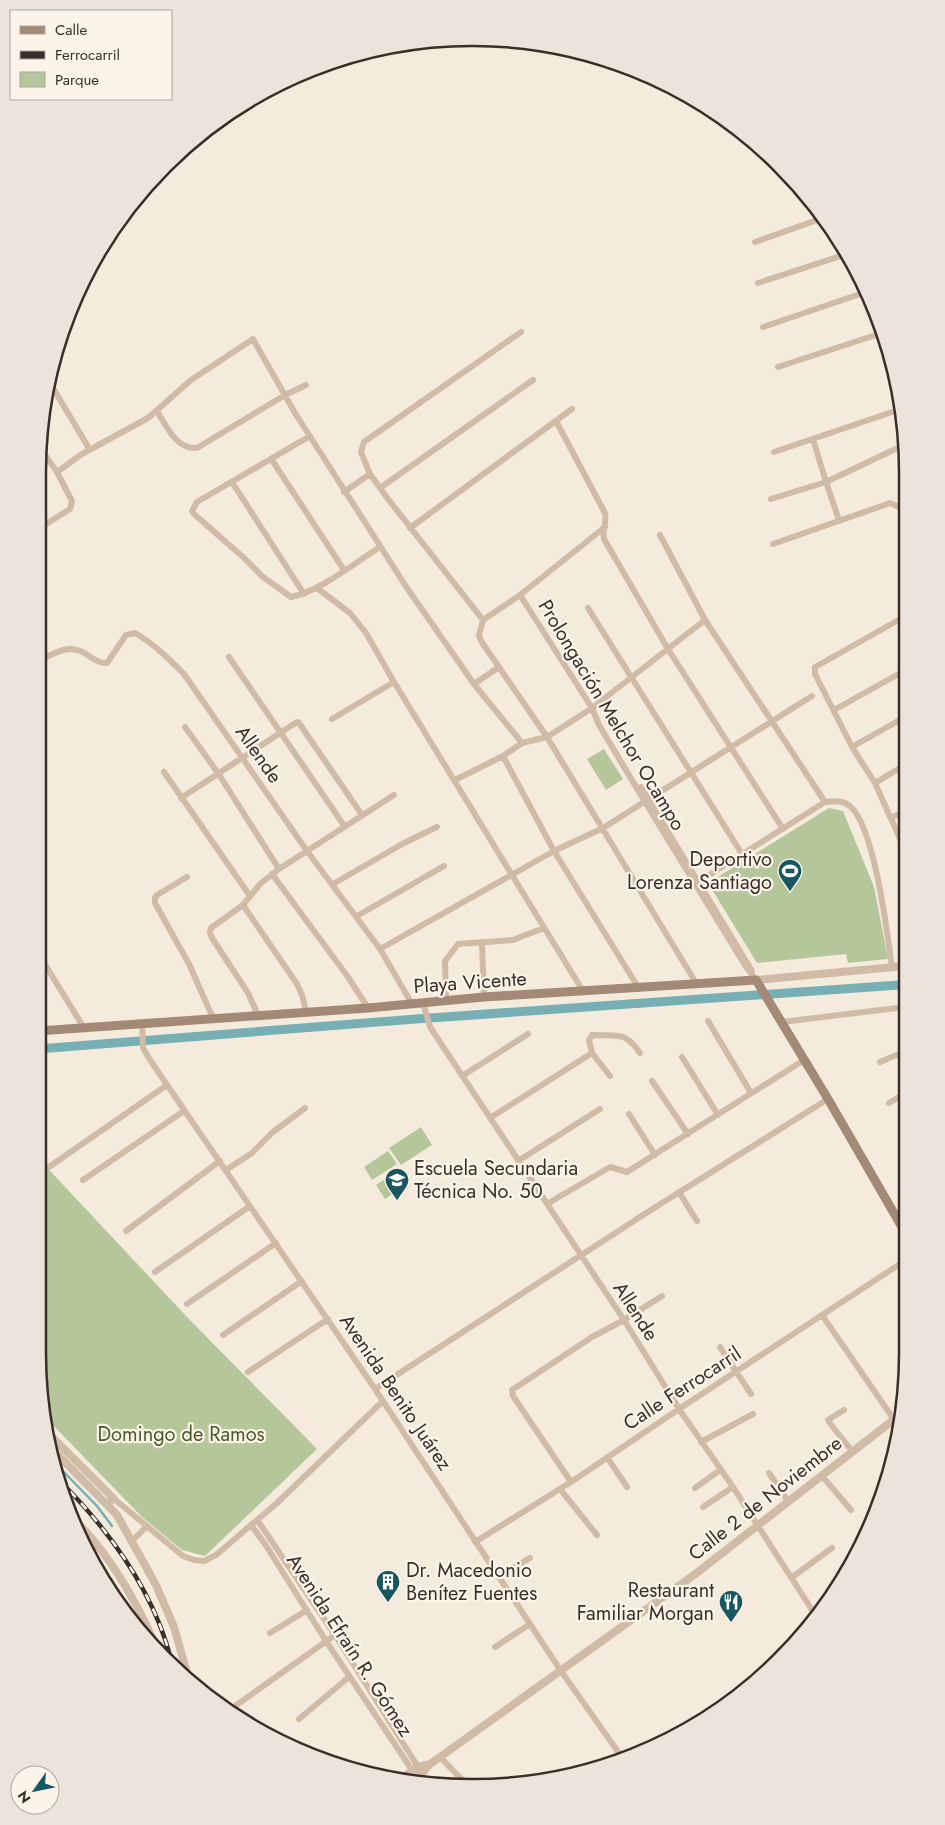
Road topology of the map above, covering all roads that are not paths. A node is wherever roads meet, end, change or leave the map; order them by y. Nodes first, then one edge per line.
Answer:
1 (816, 220) edge
2 (756, 242) dead end
3 (840, 256) edge
4 (758, 283) dead end
5 (859, 293) edge
6 (763, 327) dead end
7 (521, 332) dead end
8 (876, 335) edge
9 (778, 367) dead end
10 (533, 380) dead end
11 (306, 385) dead end
12 (54, 390) edge
13 (285, 395) junction
14 (572, 409) dead end
15 (157, 411) junction
16 (894, 412) edge
17 (556, 421) junction
18 (310, 436) junction
19 (813, 439) junction
20 (898, 448) edge
21 (90, 450) junction
22 (774, 452) dead end
23 (47, 457) edge
24 (272, 460) junction
25 (57, 472) junction
26 (370, 474) junction
27 (232, 482) junction
28 (826, 482) junction
29 (380, 488) junction
30 (344, 492) junction
31 (771, 499) dead end
32 (899, 507) edge
33 (839, 520) junction
34 (46, 524) edge
35 (605, 527) junction
36 (410, 528) junction
37 (660, 535) dead end
38 (773, 544) dead end
39 (380, 547) junction
40 (344, 570) junction
41 (317, 588) junction
42 (304, 594) junction
43 (520, 595) junction
44 (588, 608) dead end
45 (483, 620) junction
46 (705, 620) junction
47 (899, 620) edge
48 (668, 649) junction
49 (229, 657) dead end
50 (46, 658) edge
51 (499, 667) junction
52 (899, 674) edge
53 (633, 677) junction
54 (394, 682) junction
55 (474, 684) junction
56 (812, 696) dead end
57 (592, 708) junction
58 (834, 710) junction
59 (332, 719) dead end
60 (773, 720) junction
61 (899, 720) edge
62 (185, 727) dead end
63 (281, 733) junction
64 (547, 737) junction
65 (522, 743) junction
66 (852, 747) junction
67 (731, 748) junction
68 (503, 756) junction
69 (242, 758) junction
70 (899, 768) edge
71 (164, 772) dead end
72 (218, 773) junction
73 (691, 774) junction
74 (455, 780) junction
75 (874, 783) junction
76 (394, 795) dead end
77 (181, 798) junction
78 (647, 801) junction
79 (825, 802) junction
80 (899, 814) edge
81 (362, 815) junction
82 (891, 818) junction
83 (345, 827) junction
84 (437, 827) dead end
85 (603, 828) junction
86 (783, 829) junction
87 (899, 836) edge
88 (307, 850) junction
89 (554, 851) junction
90 (742, 854) junction
91 (444, 866) dead end
92 (279, 869) junction
93 (272, 874) junction
94 (512, 875) junction
95 (187, 877) dead end
96 (697, 883) junction
97 (332, 884) junction
98 (250, 896) junction
99 (243, 905) junction
100 (357, 916) junction
101 (544, 928) junction
102 (482, 943) junction
103 (380, 949) junction
104 (46, 966) edge
105 (899, 966) edge
106 (892, 967) junction
107 (46, 971) edge
108 (49, 971) junction
109 (756, 980) junction
110 (696, 983) junction
111 (638, 987) junction
112 (583, 991) junction
113 (484, 997) junction
114 (446, 1001) junction
115 (423, 1003) junction
116 (412, 1004) junction
117 (368, 1008) junction
118 (899, 1008) edge
119 (306, 1011) junction
120 (258, 1015) junction
121 (214, 1018) junction
122 (708, 1021) dead end
123 (782, 1022) junction
124 (142, 1023) junction
125 (84, 1028) junction
126 (46, 1030) edge
127 (528, 1034) dead end
128 (592, 1053) junction
129 (640, 1053) dead end
130 (899, 1054) edge
131 (682, 1057) dead end
132 (804, 1060) junction
133 (880, 1062) dead end
134 (462, 1076) junction
135 (610, 1076) dead end
136 (652, 1081) dead end
137 (167, 1085) junction
138 (751, 1094) junction
139 (899, 1097) edge
140 (828, 1099) junction
141 (889, 1103) dead end
142 (305, 1108) dead end
143 (600, 1109) dead end
144 (184, 1111) junction
145 (629, 1114) dead end
146 (718, 1115) junction
147 (490, 1118) junction
148 (688, 1134) junction
149 (655, 1155) junction
150 (220, 1161) junction
151 (518, 1161) junction
152 (49, 1167) dead end
153 (226, 1170) junction
154 (83, 1180) dead end
155 (679, 1192) junction
156 (547, 1204) junction
157 (250, 1206) junction
158 (697, 1221) dead end
159 (899, 1222) edge
160 (126, 1230) dead end
161 (276, 1244) junction
162 (582, 1256) junction
163 (899, 1265) edge
164 (156, 1272) dead end
165 (302, 1281) junction
166 (662, 1296) dead end
167 (187, 1304) dead end
168 (822, 1315) junction
169 (328, 1319) junction
170 (624, 1320) junction
171 (223, 1335) dead end
172 (720, 1347) dead end
173 (248, 1372) dead end
174 (736, 1372) junction
175 (375, 1389) junction
176 (751, 1394) dead end
177 (383, 1401) junction
178 (679, 1409) junction
179 (844, 1410) dead end
180 (753, 1414) dead end
181 (894, 1419) joint
182 (55, 1440) edge
183 (701, 1442) junction
184 (852, 1451) junction
185 (59, 1456) edge
186 (607, 1457) junction
187 (720, 1470) junction
188 (769, 1473) dead end
189 (822, 1476) junction
190 (571, 1482) junction
191 (627, 1487) dead end
192 (732, 1487) junction
193 (695, 1488) dead end
194 (560, 1489) junction
195 (113, 1498) junction
196 (788, 1501) junction
197 (107, 1505) junction
198 (703, 1507) dead end
199 (851, 1510) dead end
200 (258, 1521) junction
201 (147, 1526) junction
202 (251, 1526) junction
203 (758, 1526) junction
204 (85, 1531) edge
205 (597, 1535) dead end
206 (132, 1541) junction
207 (476, 1542) junction
208 (832, 1548) dead end
209 (530, 1558) dead end
210 (498, 1577) junction
211 (791, 1578) junction
212 (307, 1610) junction
213 (812, 1610) edge
214 (143, 1617) junction
215 (140, 1619) edge
216 (530, 1624) junction
217 (149, 1630) edge
218 (270, 1633) dead end
219 (334, 1635) junction
220 (326, 1640) junction
221 (496, 1646) dead end
222 (186, 1668) edge
223 (561, 1671) junction
224 (350, 1677) junction
225 (235, 1706) edge
226 (299, 1719) dead end
227 (618, 1753) edge
228 (440, 1757) junction
229 (417, 1775) edge
230 (461, 1779) edge

1 - 2 street
3 - 4 street
5 - 6 street
7 - 26 street
8 - 9 street
10 - 29 street
11 - 13 street
12 - 21 street
13 - 15 street
13 - 15 street
13 - 18 street
14 - 17 street
15 - 21 street
16 - 19 street
17 - 35 street
17 - 36 street
18 - 24 street
18 - 30 street
19 - 22 street
19 - 28 street
20 - 28 street
21 - 25 street
23 - 25 street
24 - 27 street
24 - 40 street
25 - 34 street
26 - 29 street
26 - 30 street
27 - 42 street
27 - 42 street
28 - 31 street
28 - 33 street
29 - 36 street
30 - 39 street
32 - 33 street
33 - 38 street
35 - 43 street
35 - 48 street
36 - 45 street
37 - 46 street
39 - 40 street
39 - 55 street
40 - 41 street
41 - 42 street
41 - 54 street
43 - 45 street
43 - 57 street, Prolongación Melchor Ocampo
44 - 53 street
45 - 51 street
46 - 48 street
46 - 60 street
47 - 58 street
48 - 53 street
48 - 67 street
49 - 63 street
50 - 69 street, Allende
51 - 55 street
51 - 64 street
52 - 58 street
53 - 57 street
53 - 73 street
54 - 59 street
54 - 74 street
55 - 65 street
56 - 60 street
57 - 64 street
57 - 78 street, Prolongación Melchor Ocampo
58 - 66 street
60 - 67 street
60 - 79 street
61 - 66 street
62 - 72 street
63 - 69 street
63 - 81 street
63 - 83 street
64 - 65 street
64 - 85 street
65 - 68 street
66 - 75 street
67 - 73 street
67 - 86 street
68 - 74 street
68 - 89 street
69 - 72 street
69 - 88 street, Allende
70 - 75 street
71 - 77 street
72 - 77 street
72 - 92 street
73 - 78 street
73 - 90 street
74 - 94 street
75 - 82 street
76 - 81 street
77 - 98 street
78 - 85 street
78 - 96 street, Prolongación Melchor Ocampo
79 - 86 street
79 - 106 street
80 - 82 street
81 - 83 street
82 - 87 street
83 - 88 street
84 - 97 street
85 - 89 street
85 - 110 street
86 - 90 street
88 - 92 street
88 - 97 street, Allende
89 - 94 street
89 - 111 street
90 - 96 street
91 - 100 street
92 - 93 street
93 - 98 street
93 - 117 street
94 - 101 street
94 - 103 street
95 - 121 street
96 - 109 street, Prolongación Melchor Ocampo
97 - 100 street, Allende
98 - 99 street
99 - 119 street
99 - 120 street
100 - 103 street, Allende
101 - 102 street
101 - 112 street
102 - 113 street
102 - 114 street
103 - 116 street, Allende
104 - 108 street
105 - 106 street, Playa Vicente
106 - 109 street, Playa Vicente
107 - 108 street
108 - 125 street
109 - 110 main road, Playa Vicente
109 - 123 main road
110 - 111 main road, Playa Vicente
111 - 112 main road, Playa Vicente
112 - 113 main road, Playa Vicente
113 - 114 main road, Playa Vicente
114 - 115 main road, Playa Vicente
115 - 116 main road, Playa Vicente
115 - 134 street, Allende
116 - 117 main road, Playa Vicente
117 - 119 main road, Playa Vicente
118 - 123 street
119 - 120 main road, Playa Vicente
120 - 121 main road, Playa Vicente
121 - 124 main road, Playa Vicente
122 - 138 street
123 - 132 main road
124 - 125 main road, Playa Vicente
124 - 137 street, Avenida Benito Juárez
125 - 126 main road, Playa Vicente
127 - 134 street
128 - 129 street
128 - 135 street
128 - 147 street
130 - 133 street
131 - 146 street
132 - 138 street
132 - 140 main road
134 - 147 street, Allende
136 - 148 street
137 - 144 street, Avenida Benito Juárez
137 - 152 street
138 - 146 street
139 - 141 street
140 - 155 street
140 - 159 main road
142 - 153 street
143 - 151 street
144 - 150 street, Avenida Benito Juárez
144 - 154 street
145 - 149 street
146 - 148 street
147 - 151 street, Allende
148 - 149 street
149 - 156 street
150 - 153 street, Avenida Benito Juárez
150 - 160 street
151 - 156 street, Allende
153 - 157 street, Avenida Benito Juárez
155 - 158 street
155 - 162 street
156 - 162 street, Allende
157 - 161 street, Avenida Benito Juárez
157 - 164 street
161 - 165 street, Avenida Benito Juárez
161 - 167 street
162 - 170 street, Allende
162 - 175 street
163 - 168 street, Calle Ferrocarril
165 - 169 street, Avenida Benito Juárez
165 - 171 street
166 - 170 street
168 - 174 street, Calle Ferrocarril
168 - 181 street
169 - 173 street
169 - 175 street, Avenida Benito Juárez
170 - 178 street, Allende
170 - 190 street
172 - 174 street
174 - 176 street
174 - 178 street, Calle Ferrocarril
175 - 177 street, Avenida Benito Juárez
177 - 200 street
177 - 207 street, Avenida Benito Juárez
178 - 183 street, Allende
178 - 186 street, Calle Ferrocarril
179 - 184 street
180 - 183 street
181 - 184 street, Calle 2 de Noviembre
182 - 195 street
183 - 187 street, Allende
184 - 189 street, Calle 2 de Noviembre
185 - 197 street
186 - 190 street, Calle Ferrocarril
186 - 191 street
187 - 192 street, Allende
187 - 193 street
188 - 196 street
189 - 196 street, Calle 2 de Noviembre
189 - 199 street
190 - 194 street, Calle Ferrocarril
192 - 198 street
192 - 203 street, Allende
194 - 205 street
194 - 207 street, Calle Ferrocarril
195 - 197 street
195 - 201 street
196 - 203 street, Calle 2 de Noviembre
197 - 206 street
200 - 202 street
200 - 219 street, Avenida Efraín R. Gómez
201 - 202 street
201 - 206 street
202 - 212 street, Avenida Efraín R. Gómez
203 - 211 street, Allende
203 - 223 street, Calle 2 de Noviembre
204 - 214 street
206 - 222 street
207 - 210 street, Avenida Benito Juárez
208 - 211 street
209 - 210 street
210 - 216 street, Avenida Benito Juárez
211 - 213 street, Allende
212 - 218 street
212 - 220 street, Avenida Efraín R. Gómez
214 - 215 street
214 - 217 street
216 - 221 street
216 - 223 street, Avenida Benito Juárez
219 - 220 street
219 - 229 street, Avenida Efraín R. Gómez
220 - 224 street, Avenida Efraín R. Gómez
220 - 225 street
223 - 227 street, Avenida Benito Juárez
223 - 228 street, Calle 2 de Noviembre
224 - 226 street
224 - 229 street, Avenida Efraín R. Gómez
228 - 229 street, Calle 2 de Noviembre
228 - 230 street

